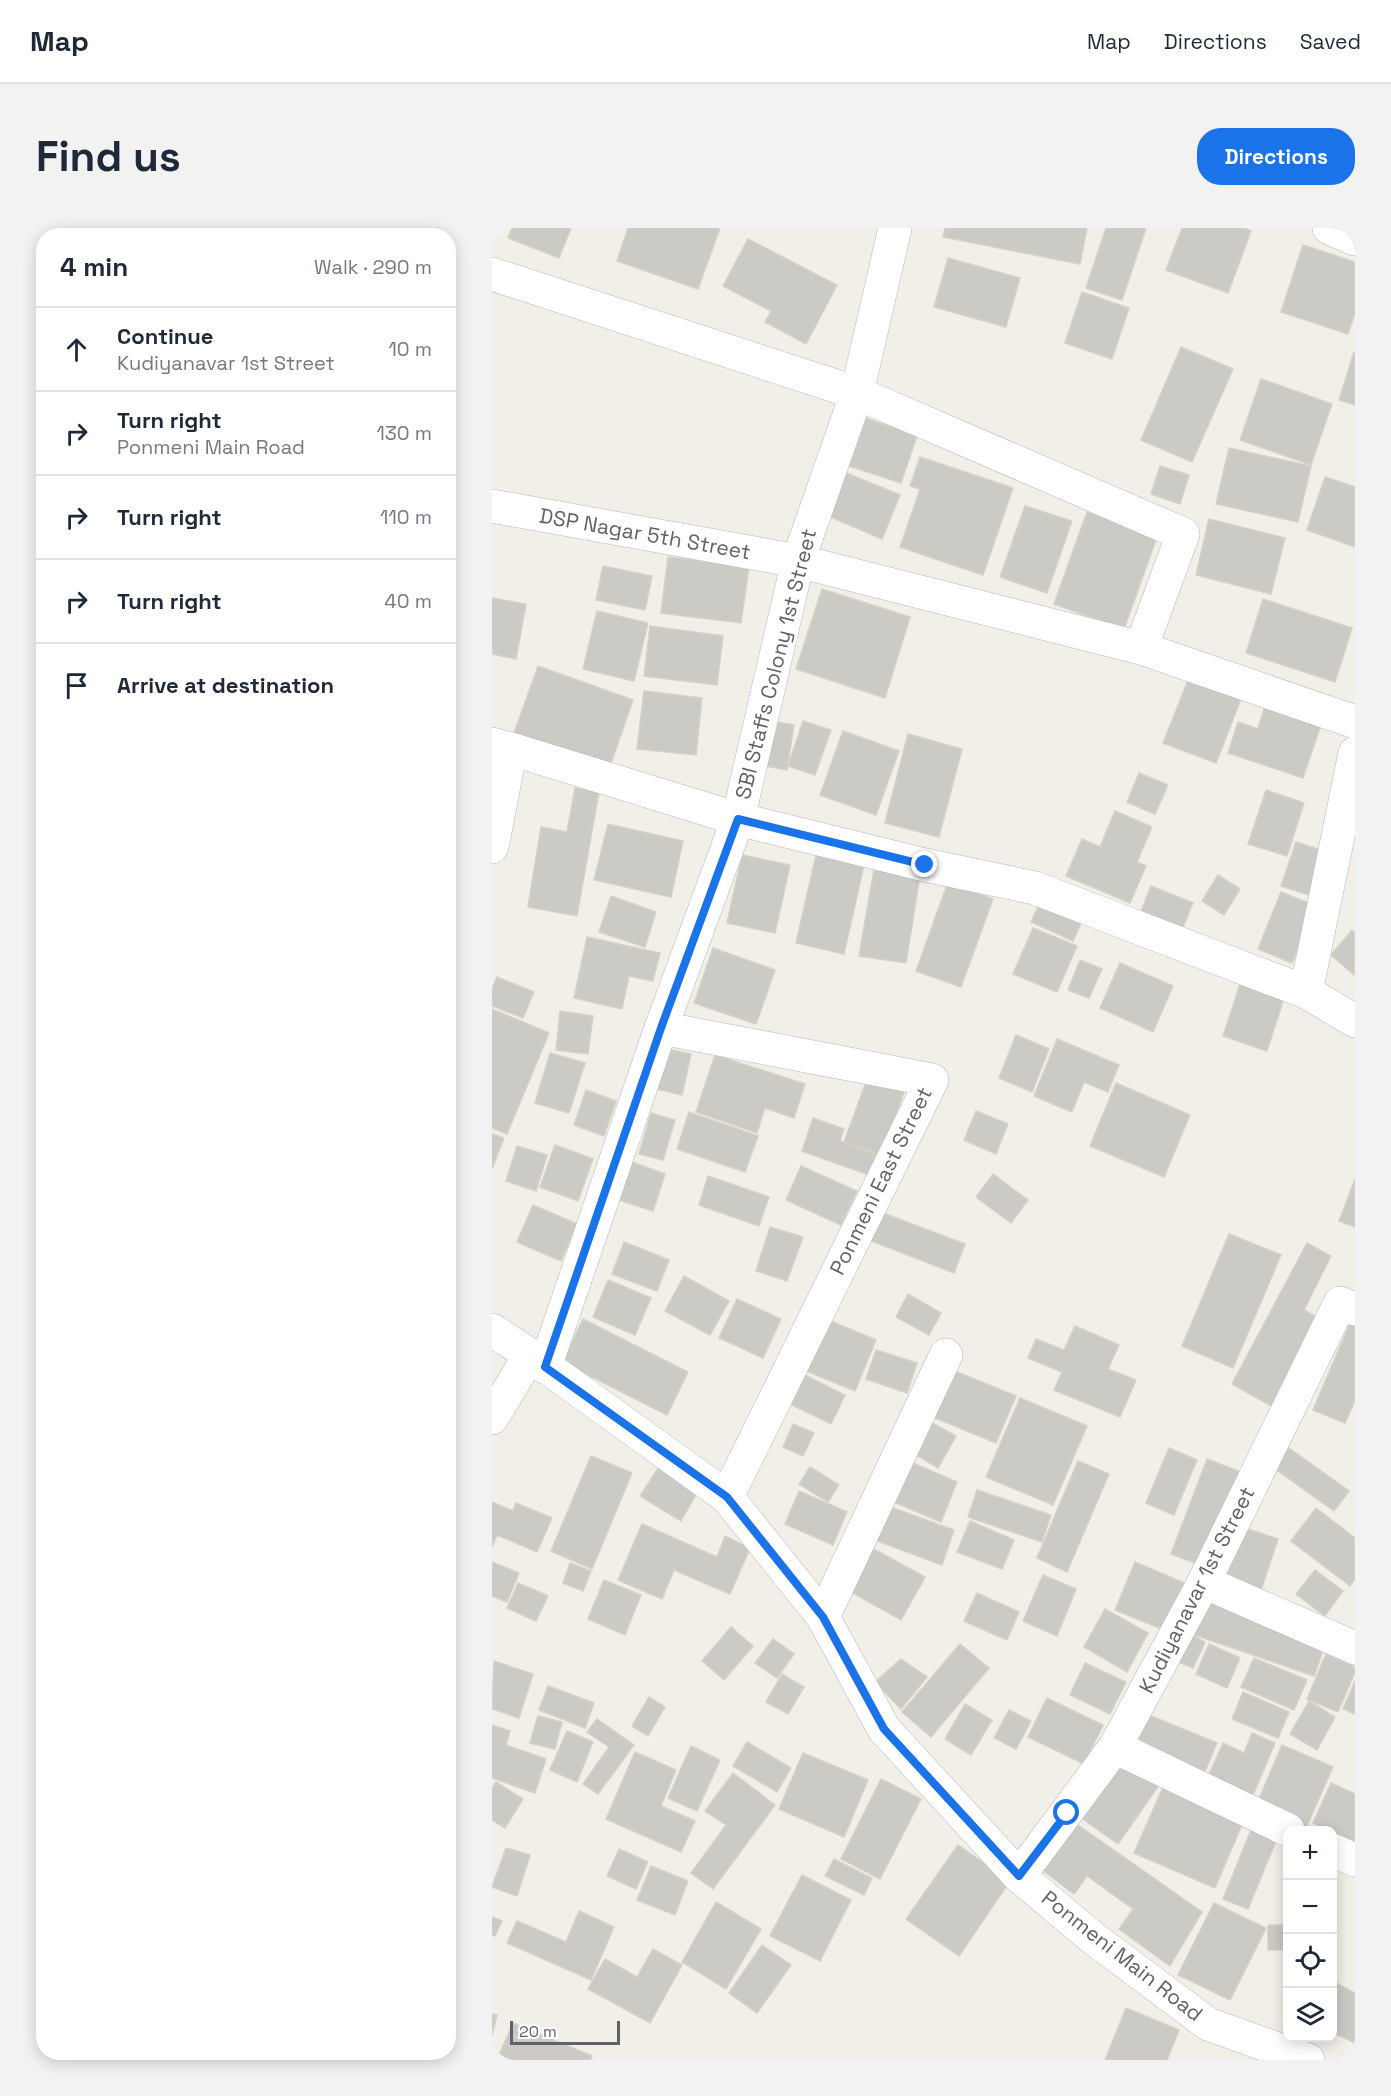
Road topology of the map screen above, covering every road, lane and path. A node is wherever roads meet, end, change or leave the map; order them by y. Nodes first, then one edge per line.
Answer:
1 (895, 228) edge
2 (1329, 228) edge
3 (1355, 239) edge
4 (492, 274) edge
5 (857, 393) junction
6 (492, 506) edge
7 (798, 561) junction
8 (1141, 648) junction
9 (1355, 722) edge
10 (502, 746) edge
11 (1355, 753) edge
12 (738, 819) junction
13 (492, 848) edge
14 (1306, 992) junction
15 (1355, 1021) edge
16 (661, 1028) junction
17 (1355, 1309) edge
18 (492, 1330) edge
19 (946, 1355) dead end
20 (538, 1361) junction
21 (492, 1418) edge
22 (727, 1497) junction
23 (1204, 1582) junction
24 (823, 1617) junction
25 (1355, 1648) edge
26 (1115, 1747) junction
27 (1283, 1828) edge
28 (1337, 1852) edge
29 (1355, 1860) edge
30 (1019, 1876) junction
31 (1247, 2050) edge
32 (1308, 2060) edge

1 - 5 street, SBI Staffs Colony 1st Street
2 - 3 street
4 - 5 street
5 - 7 street, SBI Staffs Colony 1st Street
5 - 8 street
6 - 7 street, DSP Nagar 5th Street
7 - 8 street, DSP Nagar 5th Street
7 - 12 street, SBI Staffs Colony 1st Street
8 - 9 street, DSP Nagar 5th Street
10 - 12 street
10 - 13 street
11 - 14 street
12 - 14 street
12 - 16 street, SBI Staffs Colony 1st Street
14 - 15 street
16 - 20 street, SBI Staffs Colony 1st Street
16 - 22 street, Ponmeni East Street
17 - 23 street, Kudiyanavar 1st Street
18 - 20 street, Ponmeni Main Road
19 - 24 street
20 - 21 street, SBI Staffs Colony 1st Street
20 - 22 street, Ponmeni Main Road
22 - 24 street, Ponmeni Main Road
23 - 25 street
23 - 26 street, Kudiyanavar 1st Street
24 - 30 street, Ponmeni Main Road
26 - 27 street
26 - 30 street, Kudiyanavar 1st Street
28 - 29 street
30 - 31 street, Ponmeni Main Road
31 - 32 street, Ponmeni Main Road

